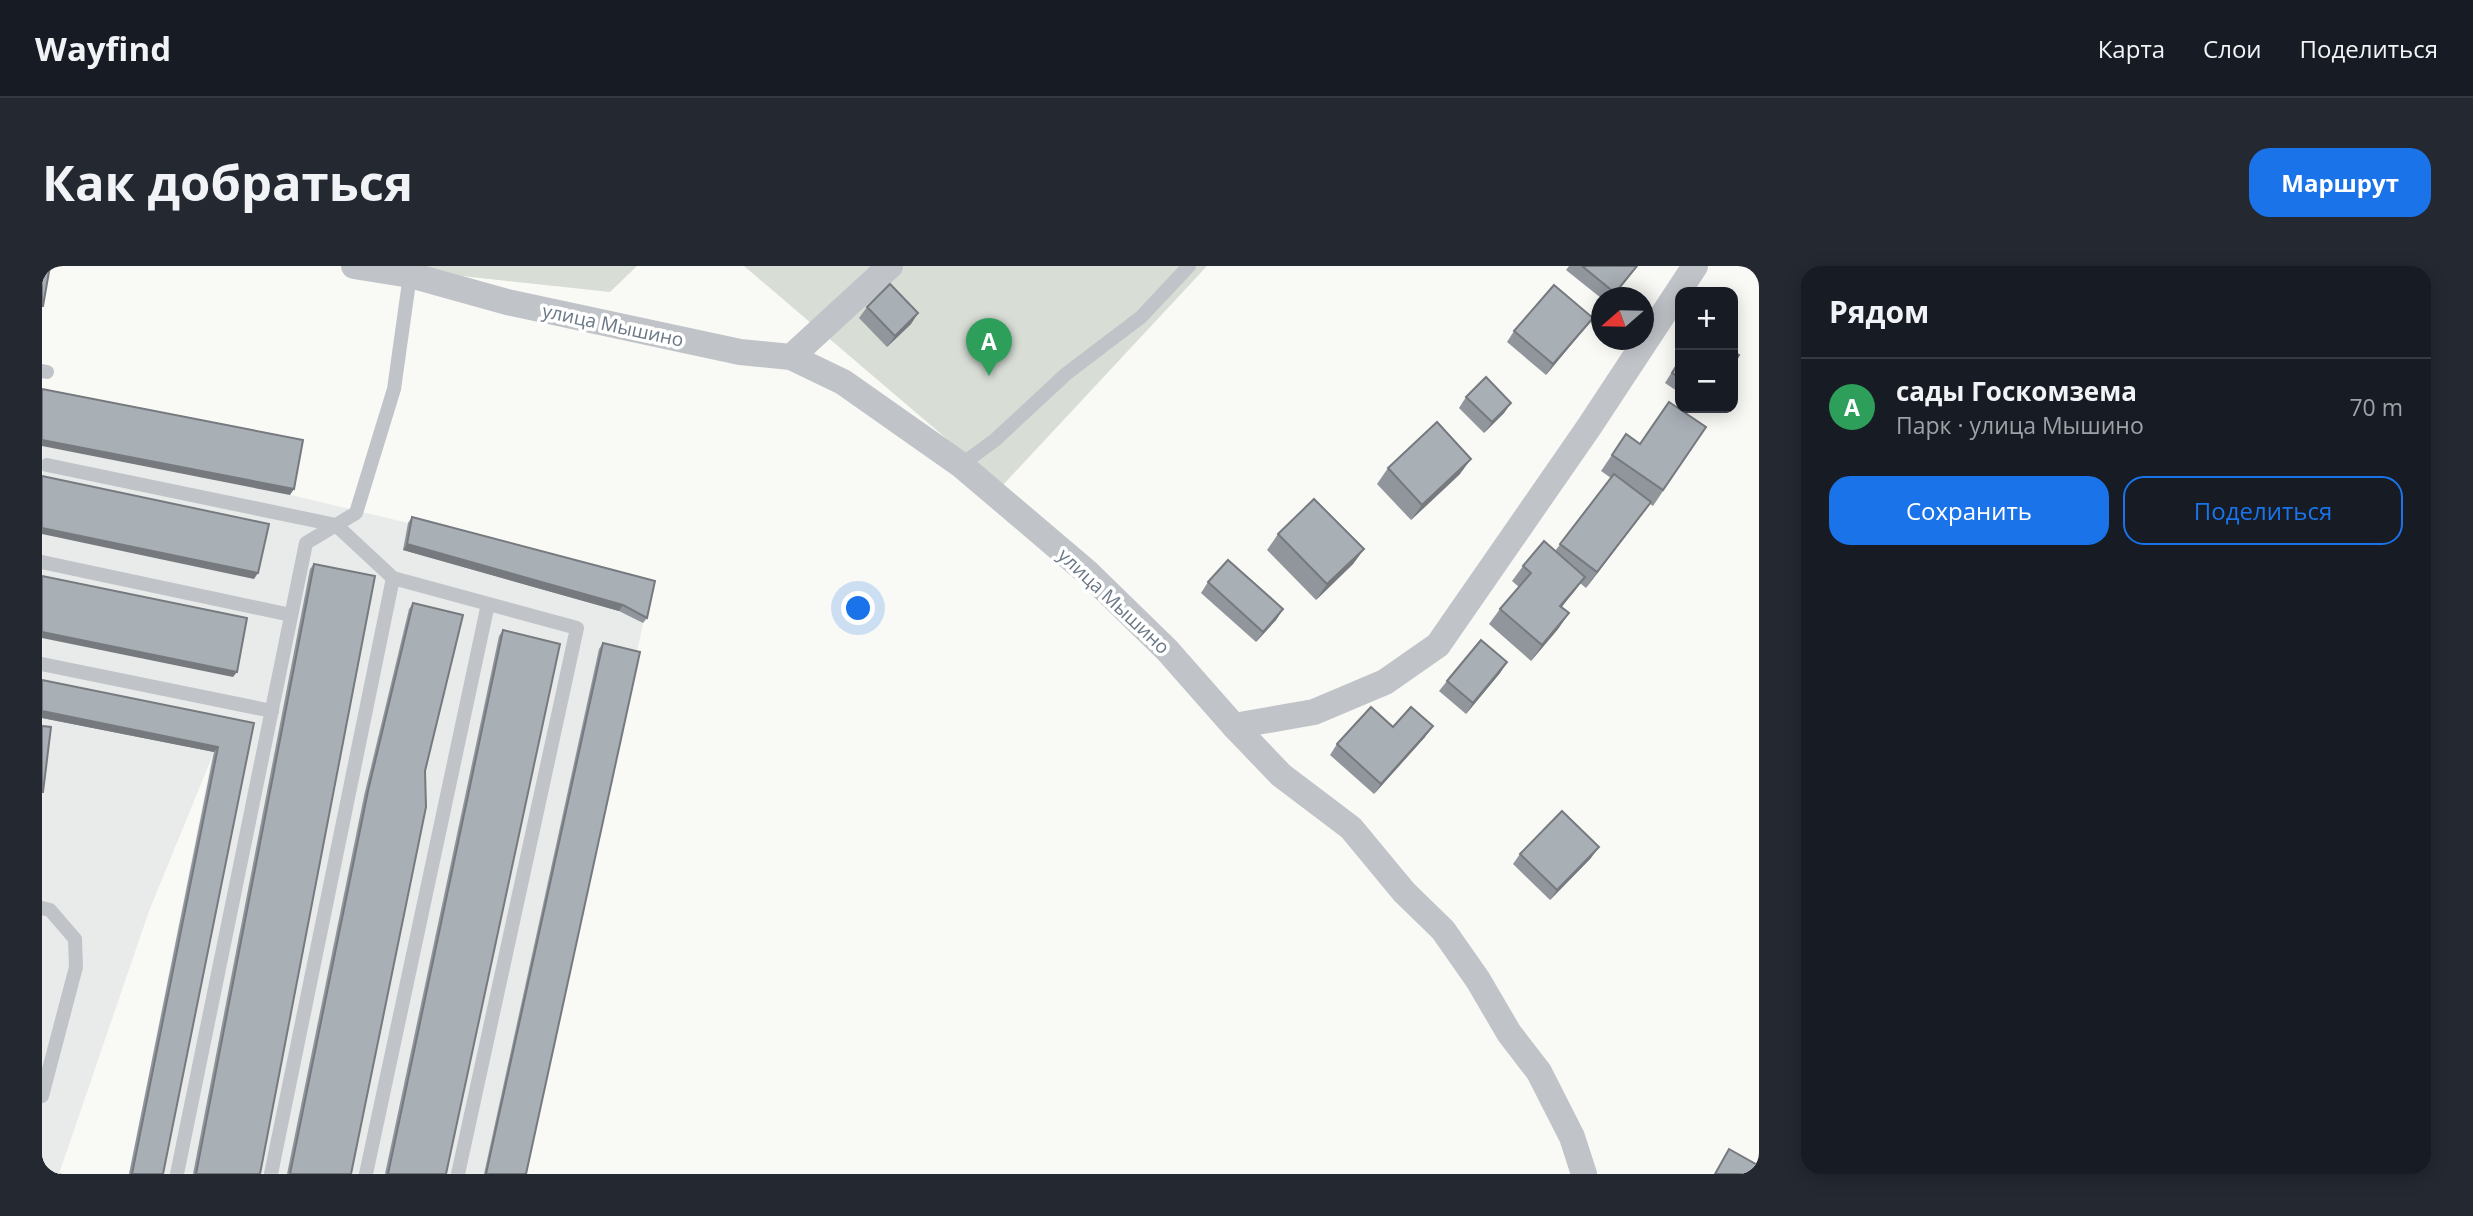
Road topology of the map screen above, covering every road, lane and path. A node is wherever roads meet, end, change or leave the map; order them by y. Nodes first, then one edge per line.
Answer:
1 (354, 266) edge
2 (890, 266) edge
3 (1189, 266) edge
4 (1695, 266) edge
5 (430, 274) edge
6 (791, 357) junction
7 (47, 465) dead end
8 (961, 465) junction
9 (336, 525) junction
10 (42, 562) edge
11 (394, 578) junction
12 (488, 604) junction
13 (291, 615) junction
14 (42, 664) edge
15 (272, 711) junction
16 (1234, 726) junction
17 (42, 908) edge
18 (42, 1097) edge
19 (177, 1174) edge
20 (271, 1174) edge
21 (366, 1174) edge
22 (458, 1174) edge
23 (1584, 1174) edge

1 - 5 street, улица Мышино
2 - 6 street
3 - 8 lane
4 - 16 street
5 - 6 street, улица Мышино
5 - 9 lane
6 - 8 street, улица Мышино
7 - 9 lane
8 - 16 street, улица Мышино
9 - 11 lane
9 - 13 lane
10 - 13 lane
11 - 12 lane
11 - 20 lane
12 - 21 lane
12 - 22 lane
13 - 15 lane
14 - 15 lane
15 - 19 lane
16 - 23 street, улица Мышино
17 - 18 lane

